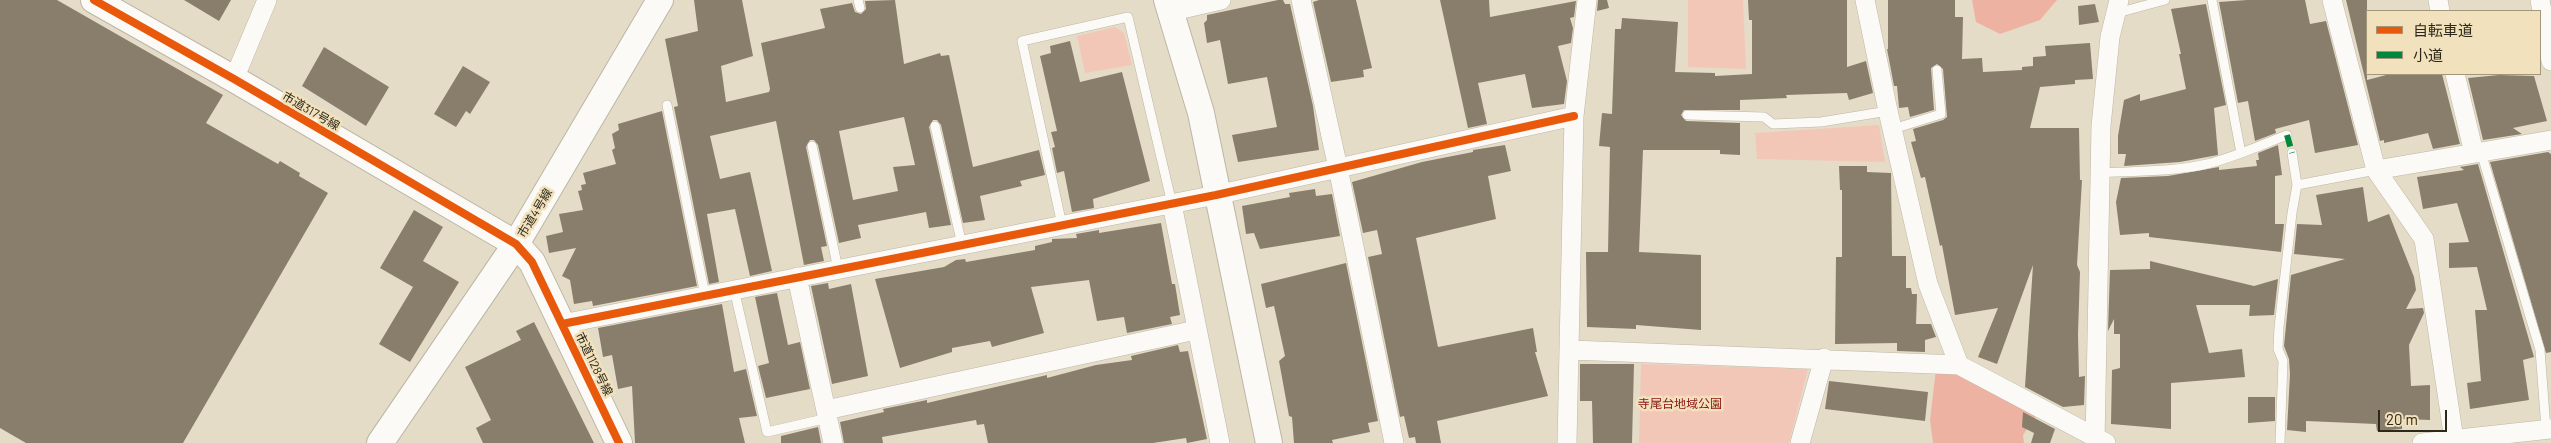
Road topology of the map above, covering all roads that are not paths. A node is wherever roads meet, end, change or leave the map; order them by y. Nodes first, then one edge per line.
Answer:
1 (94, 0) edge
2 (267, 0) edge
3 (660, 0) edge
4 (1221, 0) edge
5 (1301, 0) edge
6 (1587, 0) edge
7 (1865, 0) edge
8 (2164, 0) edge
9 (2212, 0) edge
10 (2332, 0) edge
11 (2540, 0) edge
12 (1168, 6) edge
13 (2118, 7) edge
14 (2551, 60) edge
15 (1937, 70) dead end
16 (2455, 75) edge
17 (234, 79) junction
18 (667, 105) dead end
19 (1888, 111) junction
20 (1687, 115) dead end
21 (1574, 116) junction
22 (935, 126) dead end
23 (1893, 129) junction
24 (2287, 135) dead end
25 (2551, 140) edge
26 (812, 146) dead end
27 (2241, 153) junction
28 (2292, 153) dead end
29 (2478, 153) junction
30 (1338, 168) junction
31 (2376, 170) junction
32 (2099, 173) junction
33 (2297, 185) junction
34 (1216, 195) junction
35 (1172, 204) junction
36 (1062, 225) junction
37 (516, 244) junction
38 (962, 245) junction
39 (838, 269) junction
40 (797, 277) junction
41 (734, 289) junction
42 (705, 295) junction
43 (562, 324) junction
44 (1196, 330) junction
45 (1570, 350) junction
46 (1824, 358) junction
47 (1959, 365) junction
48 (827, 414) junction
49 (2548, 429) edge
50 (2454, 440) junction
51 (2099, 442) edge
52 (380, 443) edge
53 (619, 443) edge
54 (833, 443) edge
55 (1220, 443) edge
56 (1269, 443) edge
57 (1394, 443) edge
58 (1567, 443) edge
59 (1800, 443) edge
60 (2280, 443) edge
61 (2422, 443) edge

1 - 17 street, 市道317号線
2 - 17 street
3 - 37 street, 市道4号線
4 - 12 street
5 - 30 street
6 - 21 street
7 - 19 street
8 - 13 lane
9 - 27 lane
10 - 31 street
11 - 14 street
12 - 34 street
13 - 32 street
15 - 23 lane
16 - 29 street
17 - 37 street, 市道317号線
18 - 42 lane
19 - 20 lane
19 - 23 street
21 - 30 street
21 - 45 street
22 - 38 lane
23 - 47 street
24 - 27 lane
25 - 29 street
26 - 39 lane
27 - 32 lane
28 - 33 lane
29 - 31 street
29 - 49 lane
30 - 34 street
30 - 57 street
31 - 33 lane
31 - 50 street
32 - 51 street
33 - 60 lane
34 - 35 street
34 - 56 street
35 - 36 street
35 - 36 lane
35 - 44 street
36 - 38 street
37 - 43 street, 市道1128号線
37 - 52 street, 市道4号線
38 - 39 street
39 - 40 street
40 - 41 street
40 - 48 street
41 - 42 street
41 - 48 lane
42 - 43 street
43 - 53 street, 市道1128号線
44 - 48 street
44 - 55 street
45 - 46 street
45 - 58 street
46 - 47 street
46 - 59 street
47 - 51 street
48 - 54 street
49 - 50 street
50 - 61 street

